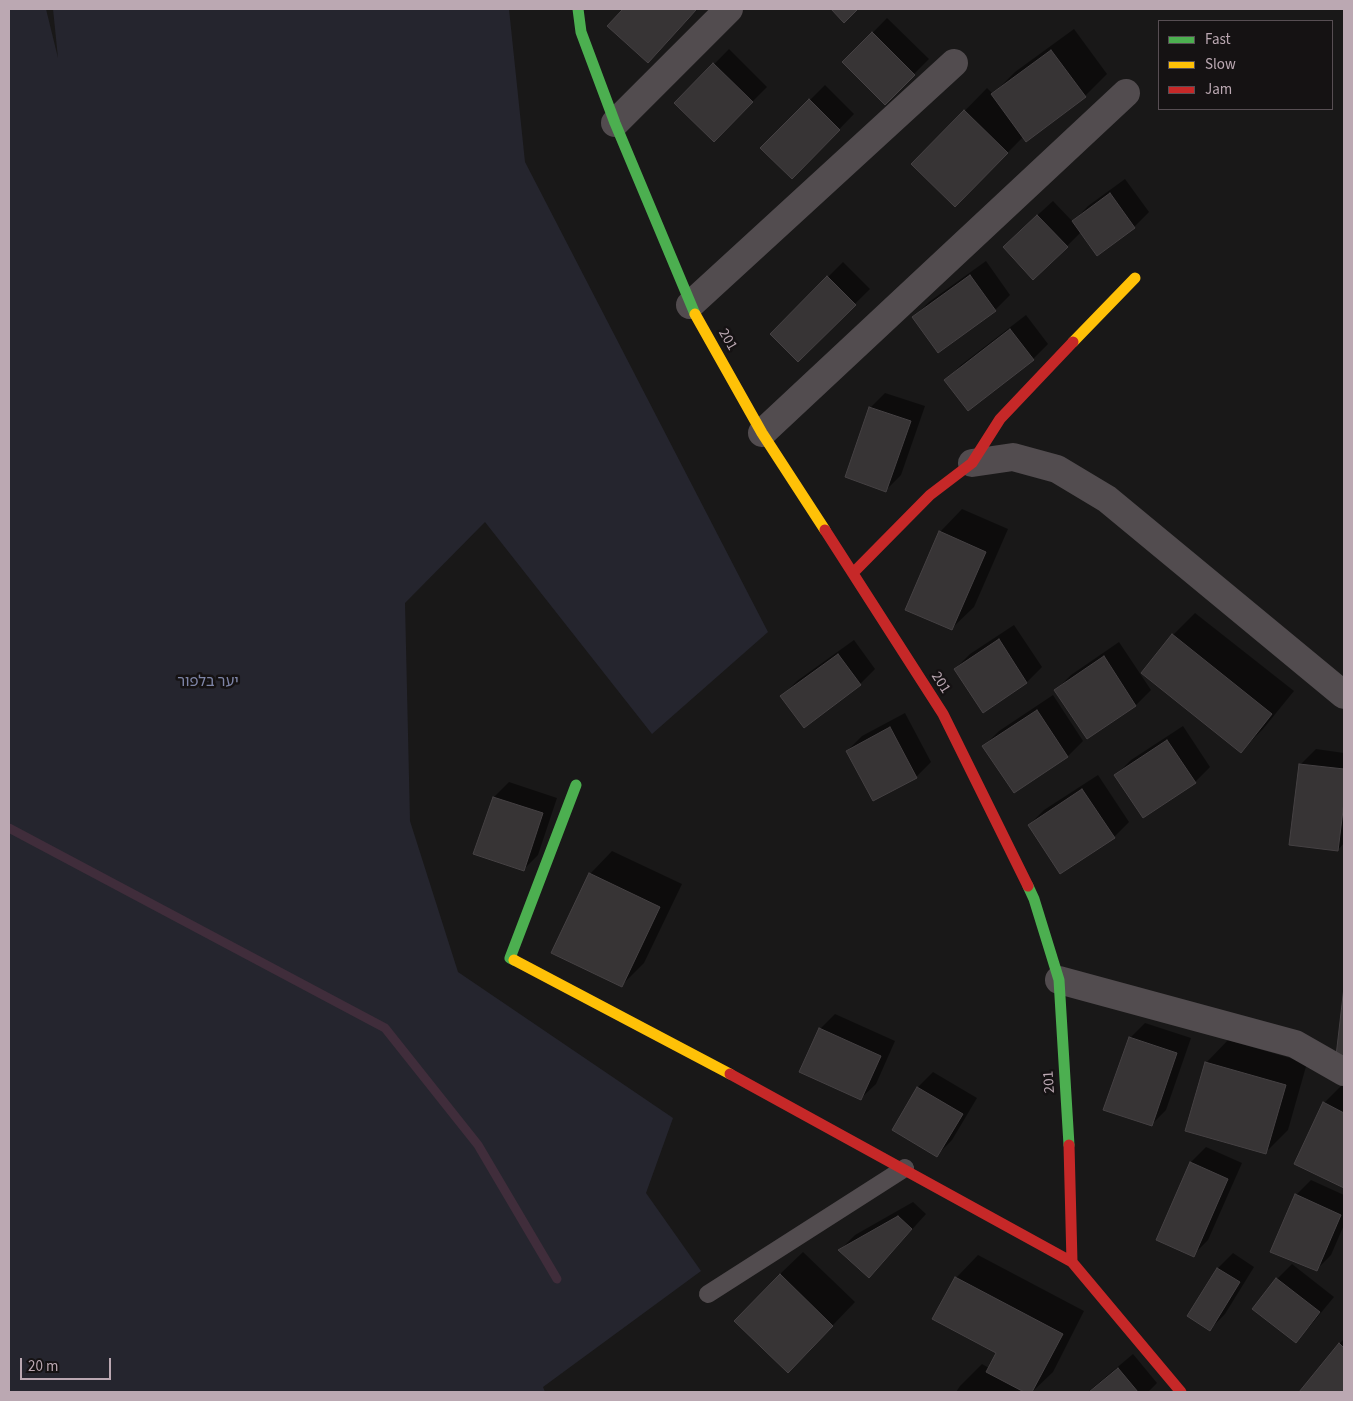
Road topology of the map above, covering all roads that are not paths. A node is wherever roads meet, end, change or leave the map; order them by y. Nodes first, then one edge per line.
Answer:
1 (578, 9) edge
2 (729, 9) edge
3 (954, 64) dead end
4 (1126, 93) dead end
5 (615, 123) junction
6 (1135, 278) dead end
7 (690, 305) junction
8 (762, 433) junction
9 (972, 463) junction
10 (853, 573) junction
11 (1344, 694) edge
12 (576, 785) dead end
13 (1059, 980) junction
14 (1344, 1072) edge
15 (904, 1168) junction
16 (1072, 1262) junction
17 (708, 1294) dead end
18 (1176, 1391) edge

1 - 5 street, 201
2 - 5 street
3 - 7 street
4 - 8 street
5 - 7 street, 201
6 - 9 street
7 - 8 street, 201
8 - 10 street, 201
9 - 10 street
9 - 11 street
10 - 13 street, 201
12 - 15 street
13 - 14 street
13 - 16 street, 201
15 - 16 street
15 - 17 lane
16 - 18 street

